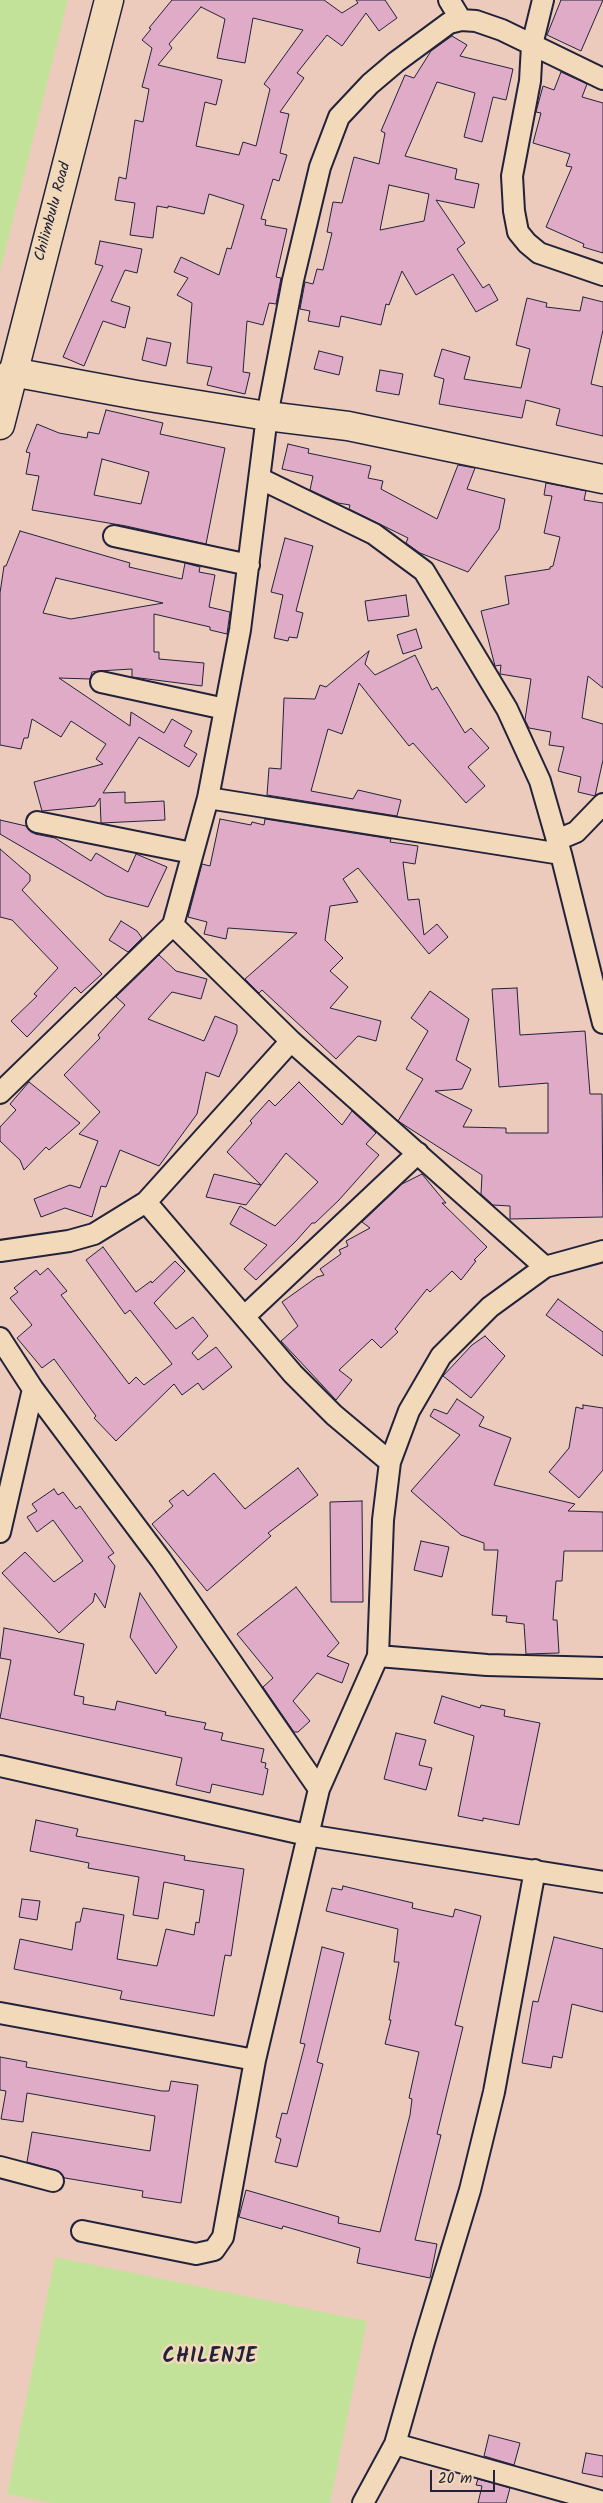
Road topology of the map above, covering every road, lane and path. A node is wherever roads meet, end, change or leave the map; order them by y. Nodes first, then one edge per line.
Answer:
1 (109, 0) edge
2 (449, 0) edge
3 (543, 0) edge
4 (461, 20) junction
5 (532, 45) junction
6 (603, 79) edge
7 (603, 275) edge
8 (12, 372) junction
9 (1, 412) edge
10 (267, 416) junction
11 (261, 479) junction
12 (603, 480) edge
13 (114, 536) dead end
14 (249, 565) junction
15 (101, 682) dead end
16 (225, 709) junction
17 (208, 798) junction
18 (603, 804) edge
19 (37, 822) dead end
20 (559, 847) junction
21 (192, 854) junction
22 (173, 925) junction
23 (603, 1023) edge
24 (292, 1041) junction
25 (0, 1093) edge
26 (418, 1153) junction
27 (146, 1202) junction
28 (603, 1251) edge
29 (0, 1252) edge
30 (545, 1267) junction
31 (246, 1315) junction
32 (0, 1338) edge
33 (33, 1389) junction
34 (390, 1462) junction
35 (0, 1532) edge
36 (378, 1656) junction
37 (603, 1668) edge
38 (0, 1766) edge
39 (319, 1789) junction
40 (307, 1835) junction
41 (535, 1870) junction
42 (603, 1882) edge
43 (0, 2013) edge
44 (255, 2060) junction
45 (0, 2167) edge
46 (53, 2181) dead end
47 (82, 2231) dead end
48 (396, 2444) junction
49 (603, 2502) edge
50 (363, 2503) edge

1 - 8 street, Chilimbulu Road
2 - 4 street
3 - 5 street
4 - 5 street
4 - 10 street
5 - 6 street
5 - 7 street
8 - 9 street, Chilimbulu Road
8 - 10 street
10 - 11 street
10 - 12 street
11 - 14 street
11 - 20 street
13 - 14 street
14 - 16 street
15 - 16 street
16 - 17 street
17 - 20 street
17 - 21 street
18 - 20 street
19 - 21 street
20 - 23 street
21 - 22 street
22 - 24 street
22 - 25 street
24 - 26 street
24 - 27 street
26 - 30 street
26 - 31 street
27 - 29 street
27 - 31 street
28 - 30 street
30 - 34 street
31 - 34 street
32 - 33 street
33 - 35 street
33 - 39 street
34 - 36 street
36 - 37 street
36 - 39 street
38 - 40 street
39 - 40 street
40 - 41 street
40 - 44 street
41 - 42 street
41 - 48 street
43 - 44 street
44 - 47 street
45 - 46 street
48 - 49 street
48 - 50 street

